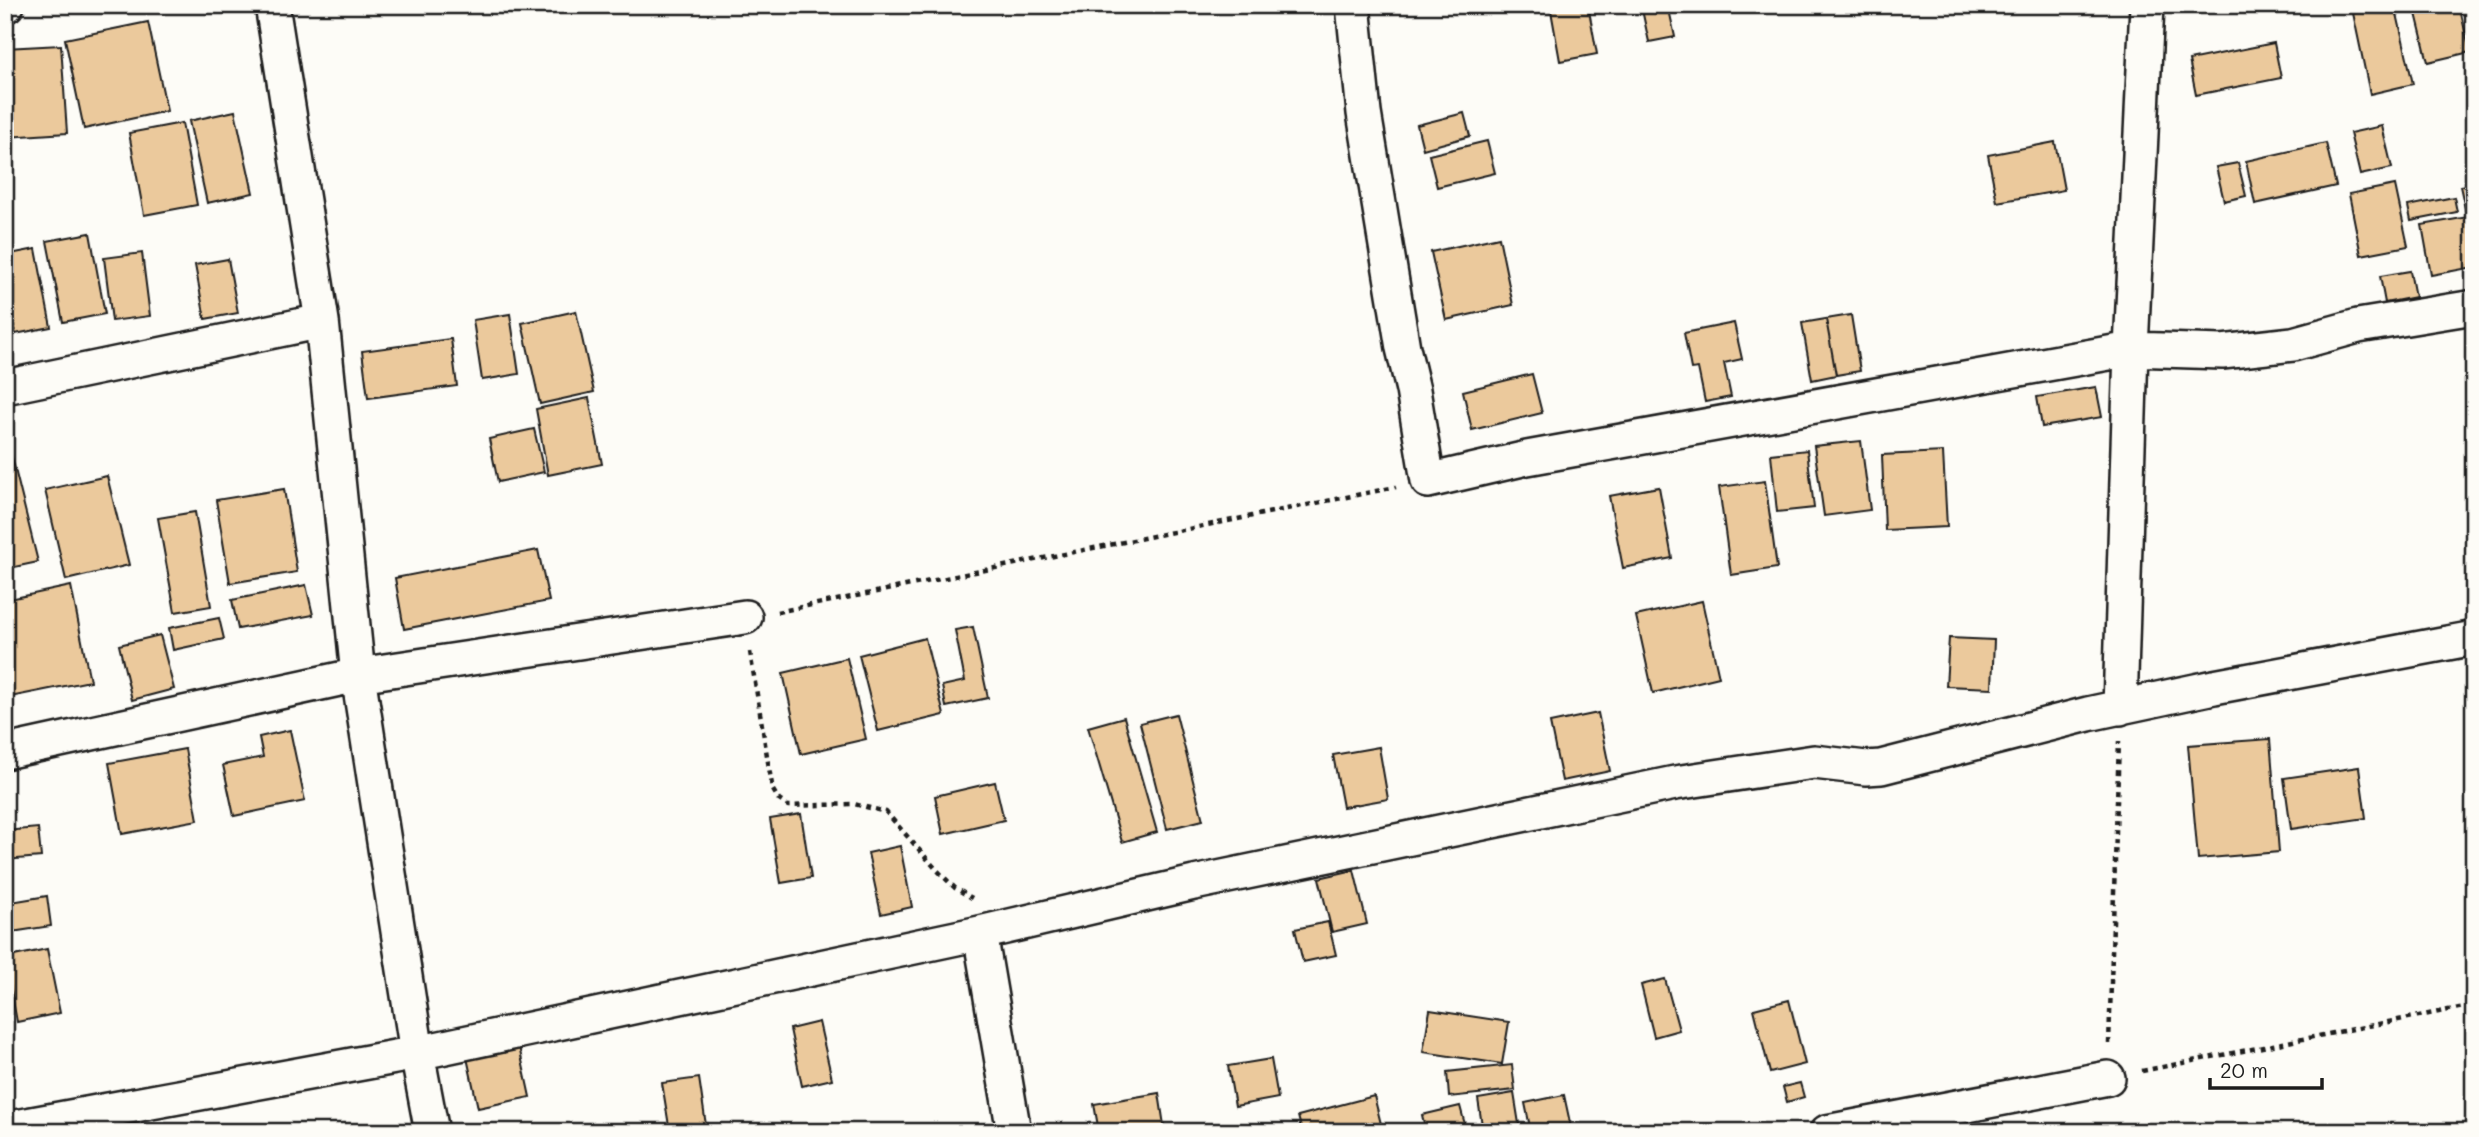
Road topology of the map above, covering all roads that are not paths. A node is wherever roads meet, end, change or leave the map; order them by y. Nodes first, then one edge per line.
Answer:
1 (272, 5) edge
2 (1353, 5) edge
3 (2147, 5) edge
4 (2474, 307) edge
5 (322, 321) junction
6 (2131, 349) junction
7 (5, 387) edge
8 (745, 617) road end
9 (2474, 638) edge
10 (358, 675) junction
11 (2120, 708) junction
12 (5, 752) edge
13 (980, 933) junction
14 (417, 1053) junction
15 (2108, 1078) road end
16 (5, 1129) edge
17 (432, 1132) edge
18 (1014, 1132) edge
19 (1827, 1132) edge

1 - 5 street
2 - 6 street
3 - 6 street
4 - 6 street
5 - 7 street
5 - 10 street
6 - 11 street
8 - 10 street
9 - 11 street
10 - 12 street
10 - 14 street
11 - 13 street
13 - 14 street
13 - 18 street
14 - 16 street
14 - 17 street
15 - 19 street

